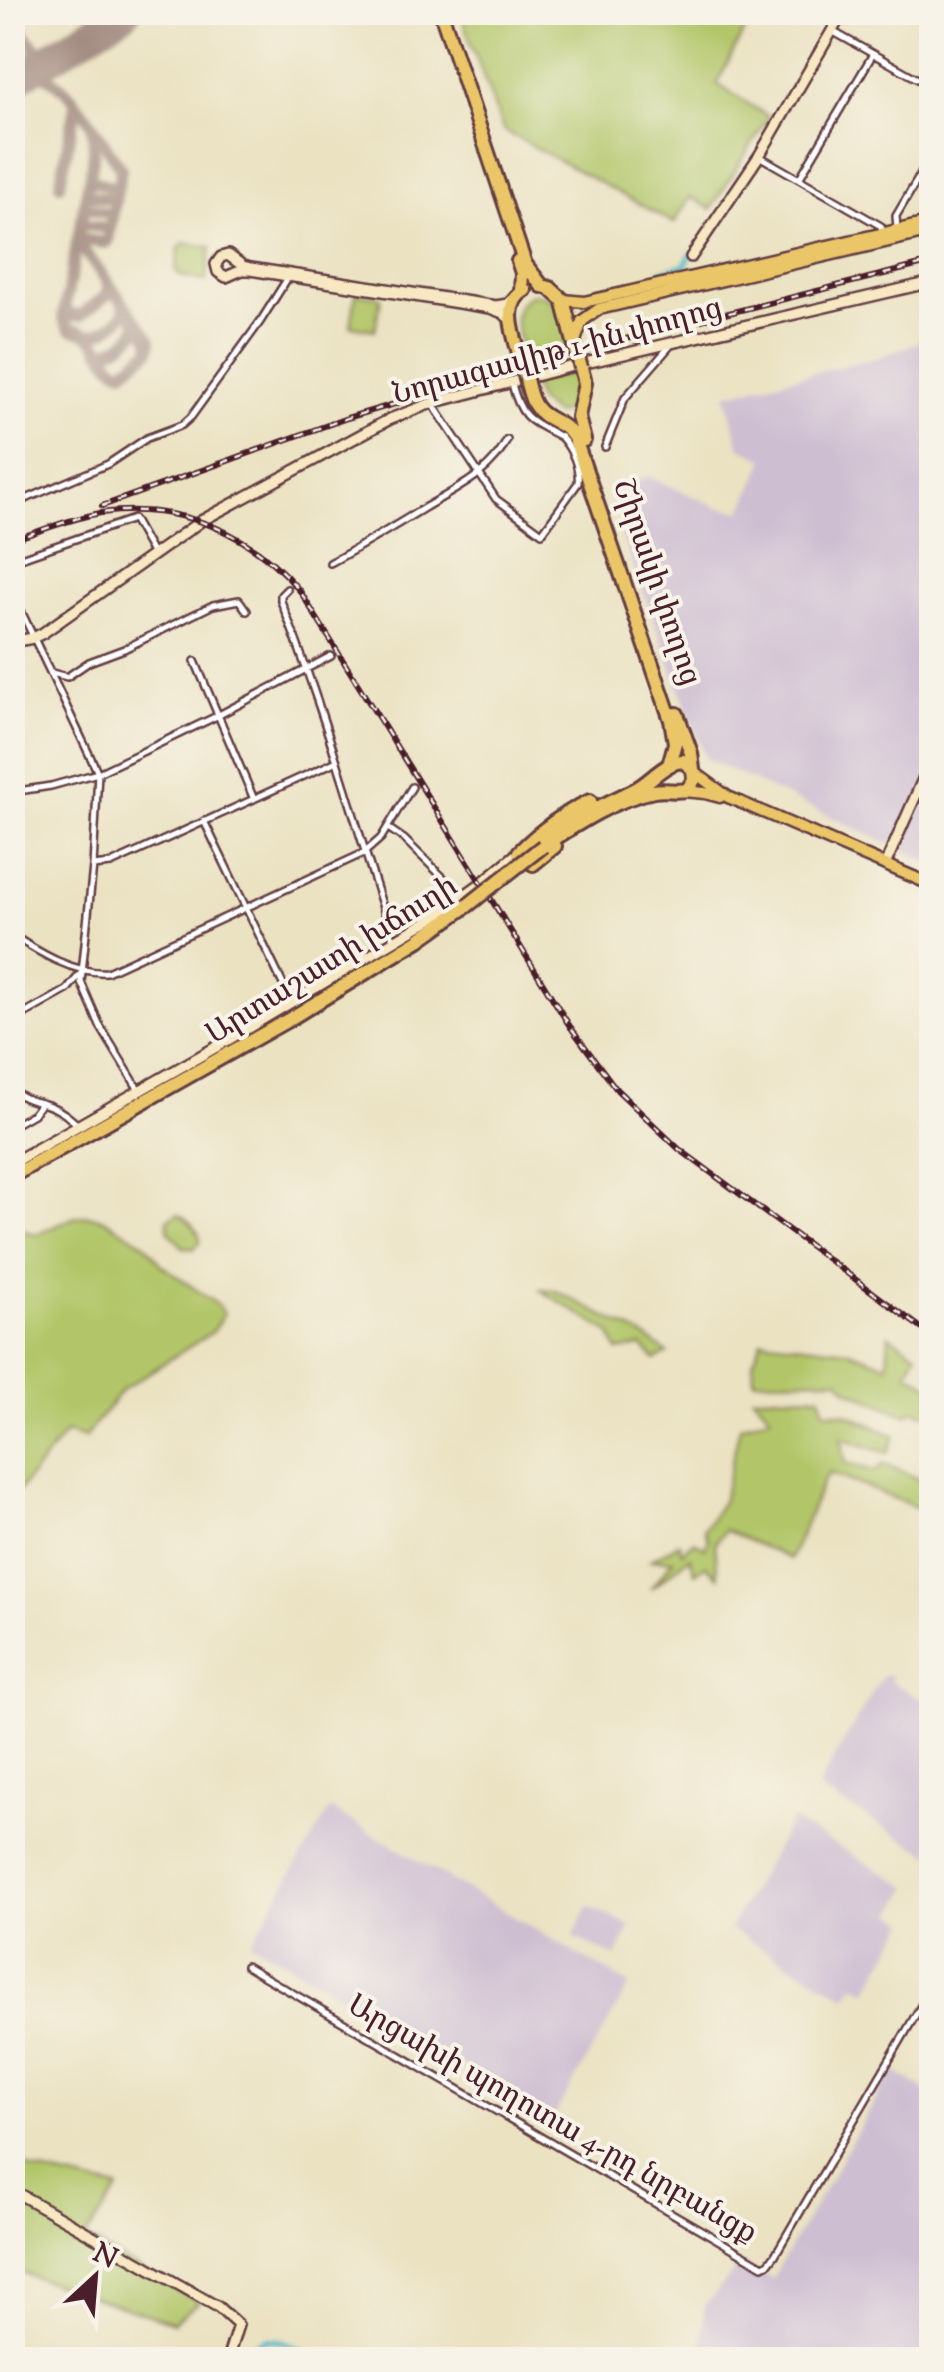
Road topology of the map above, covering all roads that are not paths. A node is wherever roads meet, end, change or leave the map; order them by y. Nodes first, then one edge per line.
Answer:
1 (438, 12) edge
2 (843, 12) edge
3 (832, 32) junction
4 (873, 54) junction
5 (932, 87) edge
6 (759, 156) junction
7 (930, 160) edge
8 (798, 179) junction
9 (932, 222) edge
10 (897, 230) junction
11 (932, 230) edge
12 (883, 233) junction
13 (690, 257) dead end
14 (237, 261) junction
15 (236, 273) junction
16 (290, 275) junction
17 (932, 282) edge
18 (542, 286) junction
19 (518, 295) junction
20 (564, 300) junction
21 (510, 320) junction
22 (674, 342) junction
23 (575, 344) junction
24 (511, 382) junction
25 (432, 403) junction
26 (578, 410) junction
27 (554, 419) junction
28 (507, 440) dead end
29 (604, 447) dead end
30 (479, 474) junction
31 (12, 505) edge
32 (153, 556) junction
33 (12, 561) edge
34 (330, 563) dead end
35 (286, 589) dead end
36 (12, 592) edge
37 (247, 611) dead end
38 (33, 638) junction
39 (12, 642) edge
40 (330, 656) dead end
41 (194, 661) dead end
42 (307, 669) junction
43 (52, 673) junction
44 (219, 714) junction
45 (932, 759) edge
46 (338, 761) junction
47 (668, 767) junction
48 (693, 771) junction
49 (98, 773) junction
50 (651, 780) junction
51 (12, 781) edge
52 (412, 787) dead end
53 (678, 791) junction
54 (14, 792) edge
55 (643, 794) junction
56 (253, 797) junction
57 (728, 797) junction
58 (204, 821) junction
59 (388, 828) junction
60 (540, 844) junction
61 (519, 852) junction
62 (364, 853) junction
63 (885, 865) junction
64 (92, 866) junction
65 (12, 869) edge
66 (932, 886) edge
67 (464, 898) junction
68 (244, 907) junction
69 (12, 935) edge
70 (394, 941) junction
71 (82, 971) junction
72 (292, 1003) junction
73 (12, 1021) edge
74 (12, 1088) edge
75 (139, 1090) junction
76 (41, 1103) junction
77 (78, 1125) junction
78 (12, 1126) edge
79 (12, 1170) edge
80 (246, 1966) dead end
81 (932, 1987) edge
82 (12, 2190) edge
83 (227, 2360) edge

1 - 18 highway, Շիրակի փողոց
1 - 19 highway, Շիրակի փողոց
2 - 3 street
3 - 4 street
3 - 6 street
4 - 5 street
4 - 8 street
6 - 8 street
6 - 13 street
7 - 10 street
8 - 12 street
9 - 10 main road
10 - 12 main road
11 - 23 main road
12 - 20 main road
14 - 15 street
14 - 15 street
14 - 16 street
15 - 16 street
16 - 19 street
16 - 21 street
16 - 31 street
17 - 22 street, Նորագավիթ 1-ին փողոց
18 - 19 highway
18 - 20 highway, Շիրակի փողոց
19 - 21 highway, Շիրակի փողոց
20 - 23 highway, Շիրակի փողոց
21 - 27 highway, Շիրակի փողոց, bridge
22 - 24 street, Նորագավիթ 1-ին փողոց
22 - 29 street
23 - 26 highway, Շիրակի փողոց, bridge
24 - 25 street, Նորագավիթ 1-ին փողոց
24 - 30 street
25 - 30 street
25 - 32 street, Նորագավիթ 1-ին փողոց
26 - 27 highway
26 - 48 highway, Շիրակի փողոց
27 - 47 highway, Շիրակի փողոց
28 - 30 street
30 - 34 street
32 - 33 street
32 - 38 street, Նորագավիթ 1-ին փողոց
35 - 42 street
36 - 38 street
37 - 43 street
38 - 39 street, Նորագավիթ 1-ին փողոց
38 - 43 street
40 - 42 street
41 - 44 street
42 - 44 street
42 - 46 street
43 - 49 street
44 - 49 street
44 - 56 street
45 - 63 street
46 - 56 street
46 - 62 street
47 - 48 highway, Արտաշատի խճուղի
47 - 50 highway, Արտաշատի խճուղի
47 - 53 highway
48 - 53 highway
48 - 57 main road, Արտաշատի խճուղի
49 - 54 street
49 - 64 street
50 - 60 highway, Արտաշատի խճուղի
50 - 61 highway
51 - 54 street
52 - 59 street
53 - 55 highway, Արտաշատի խճուղի
53 - 57 main road, Արտաշատի խճուղի
54 - 65 street
55 - 60 highway, Արտաշատի խճուղի
55 - 61 highway
56 - 58 street
57 - 63 main road, Արտաշատի խճուղի
58 - 64 street
58 - 68 street
59 - 62 street
59 - 67 street
60 - 67 highway, Արտաշատի խճուղի, bridge
61 - 67 street
62 - 68 street
62 - 70 street
63 - 66 main road, Արտաշատի խճուղի
64 - 71 street
67 - 70 street, Արտաշատի խճուղի
67 - 79 highway, Արտաշատի խճուղի
67 - 79 highway, Արտաշատի խճուղի
68 - 71 street
68 - 72 street
69 - 71 street
70 - 72 street, Արտաշատի խճուղի
71 - 73 street
71 - 75 street
72 - 75 street, Արտաշատի խճուղի
74 - 76 street
75 - 77 street, Արտաշատի խճուղի
76 - 77 street
76 - 78 street
77 - 79 street, Արտաշատի խճուղի
80 - 81 street, Արցախի պողոտա 4-րդ նրբանցք
82 - 83 street

